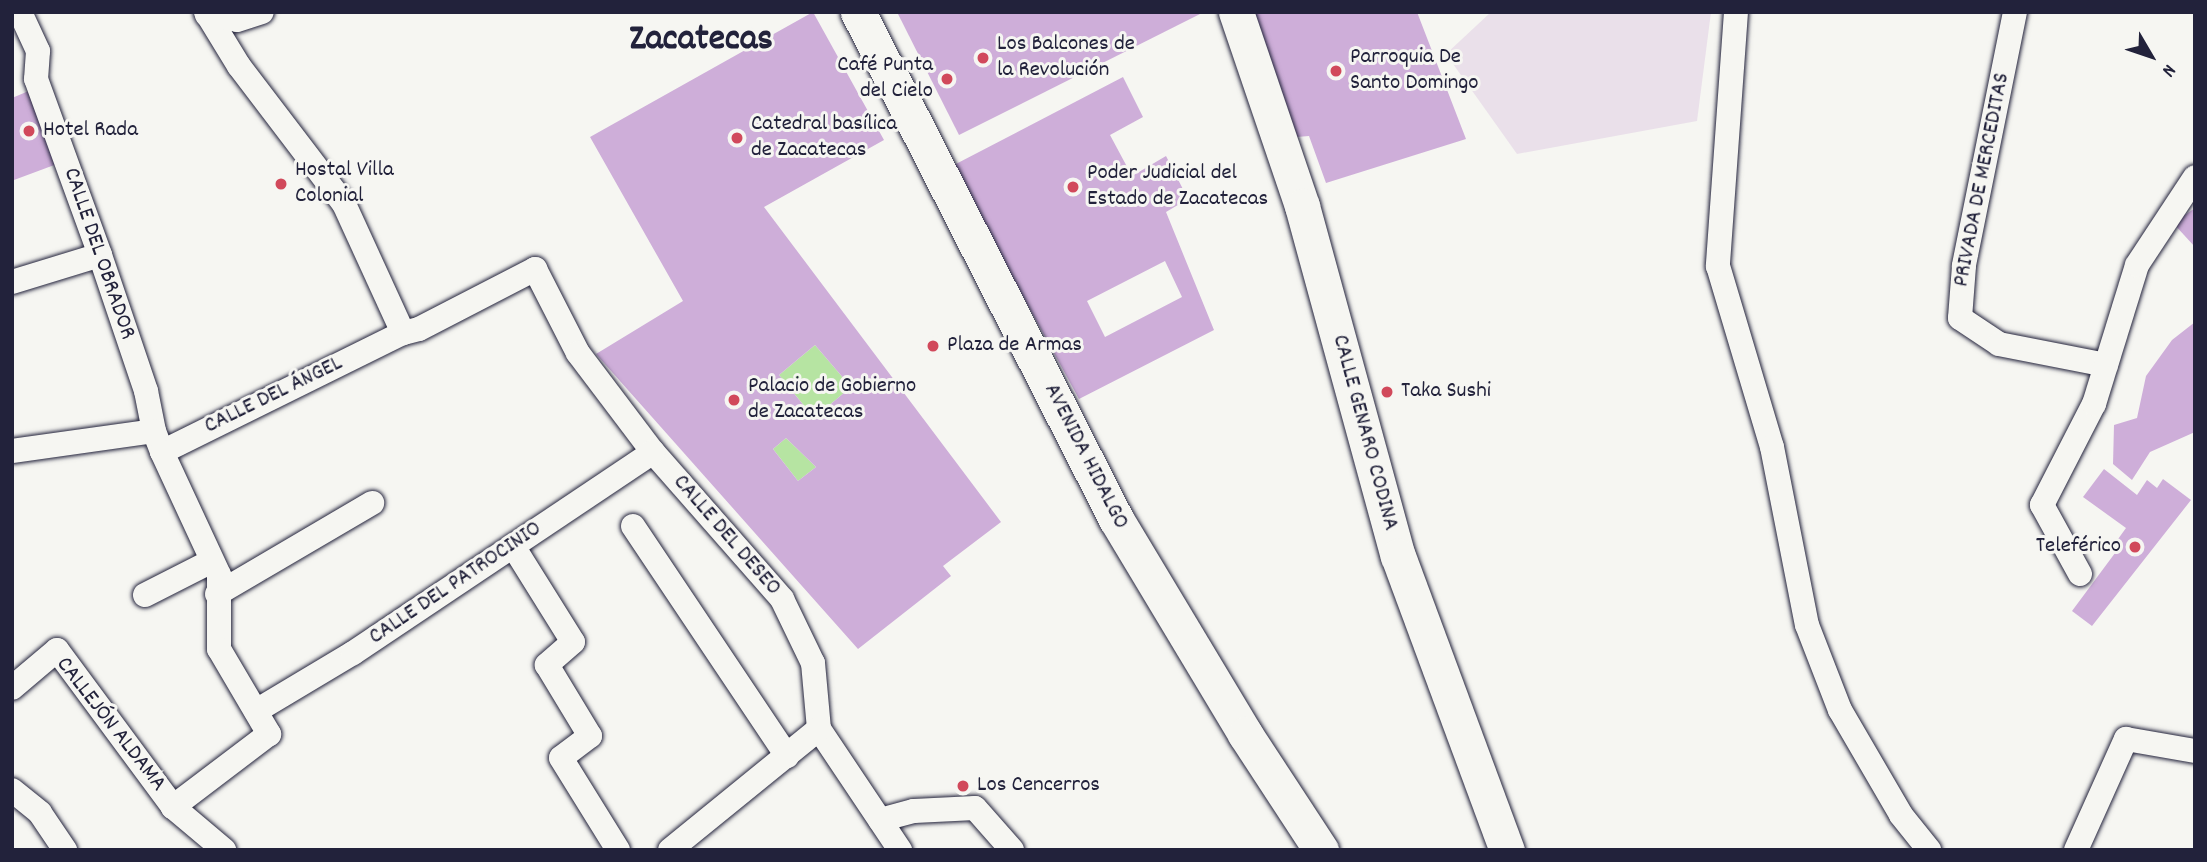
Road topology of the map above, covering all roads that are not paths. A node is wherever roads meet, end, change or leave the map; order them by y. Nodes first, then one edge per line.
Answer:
1 (20, 12) edge
2 (262, 12) edge
3 (858, 12) edge
4 (1236, 12) edge
5 (1736, 12) edge
6 (2015, 12) edge
7 (206, 14) edge
8 (2195, 177) edge
9 (100, 255) junction
10 (535, 269) joint
11 (12, 282) edge
12 (403, 333) junction
13 (2106, 365) junction
14 (158, 441) junction
15 (12, 451) edge
16 (653, 452) junction
17 (372, 503) dead end
18 (633, 526) dead end
19 (513, 546) junction
20 (212, 561) junction
21 (2080, 573) dead end
22 (217, 594) junction
23 (145, 595) dead end
24 (12, 688) edge
25 (256, 711) junction
26 (819, 729) junction
27 (2195, 751) edge
28 (787, 756) junction
29 (12, 790) edge
30 (173, 807) junction
31 (880, 820) junction
32 (673, 849) edge
33 (65, 850) edge
34 (224, 850) edge
35 (618, 850) edge
36 (900, 850) edge
37 (1012, 850) edge
38 (1321, 850) edge
39 (1507, 850) edge
40 (1929, 850) edge
41 (2076, 850) edge

1 - 9 street, CALLE DEL OBRADOR
2 - 7 street
3 - 38 street, AVENIDA HIDALGO
4 - 39 street, CALLE GENARO CODINA
5 - 40 street
6 - 13 street, PRIVADA DE MERCEDITAS
7 - 12 street
8 - 13 street
9 - 11 street
9 - 14 street, CALLE DEL OBRADOR
10 - 12 street, CALLE DEL ÁNGEL
10 - 16 street, CALLE DEL DESEO
12 - 14 street, CALLE DEL ÁNGEL
13 - 21 street
14 - 15 street, CALLE DEL ÁNGEL
14 - 20 street, CALLE DEL OBRADOR
16 - 19 street, CALLE DEL PATROCINIO
16 - 26 street, CALLE DEL DESEO
17 - 22 street
18 - 28 street
19 - 25 street, CALLE DEL PATROCINIO
19 - 35 street
20 - 22 street, CALLE DEL OBRADOR
20 - 23 street
22 - 25 street, CALLE DEL OBRADOR
24 - 30 street, CALLEJÓN ALDAMA
25 - 30 street, CALLE DEL OBRADOR
26 - 28 street
26 - 31 street, CALLE DEL DESEO
27 - 41 street
28 - 32 street
29 - 33 street
30 - 34 street
31 - 36 street, CALLE DEL DESEO
31 - 37 street

